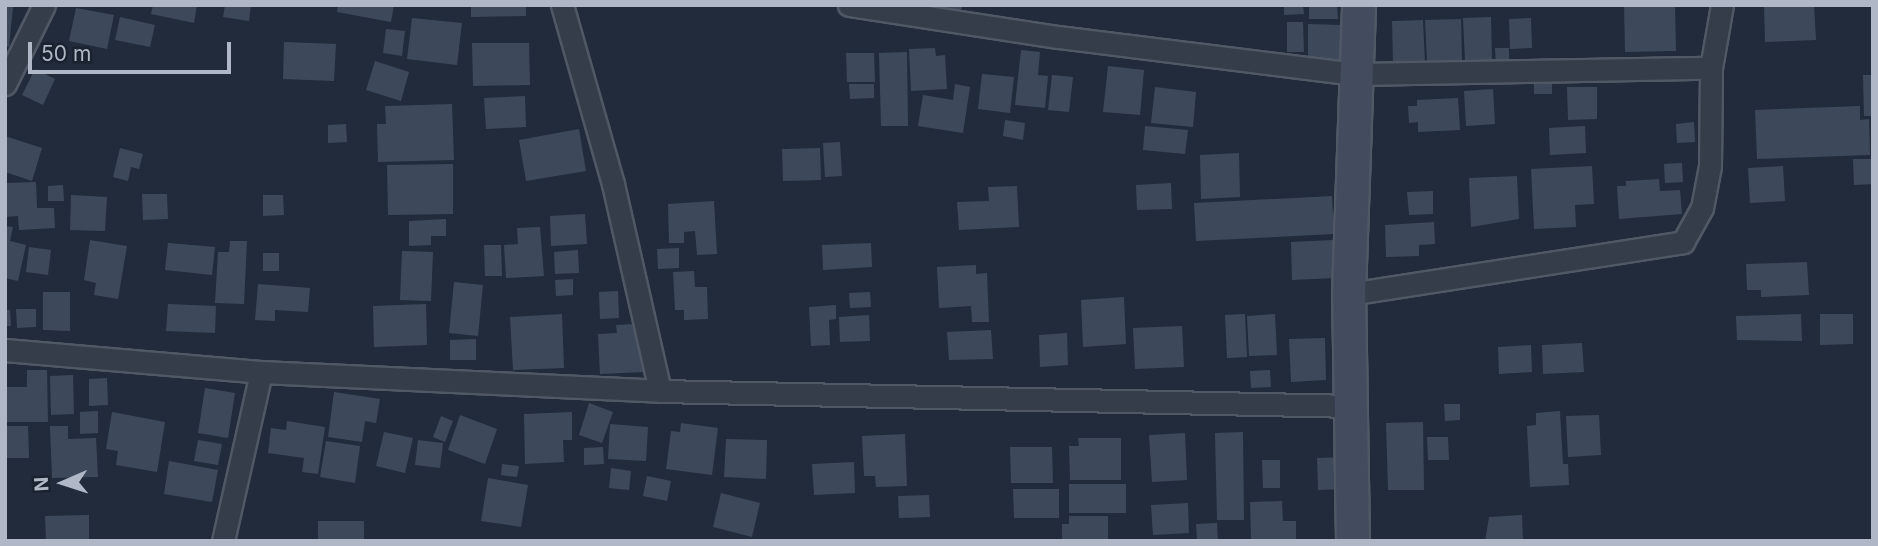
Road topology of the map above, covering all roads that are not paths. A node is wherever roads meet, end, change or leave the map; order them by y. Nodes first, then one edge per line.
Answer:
1 (44, 5) edge
2 (562, 5) edge
3 (849, 5) edge
4 (1359, 5) edge
5 (1722, 5) edge
6 (1711, 68) junction
7 (1354, 74) junction
8 (5, 85) edge
9 (1349, 294) junction
10 (5, 350) edge
11 (261, 372) junction
12 (660, 391) junction
13 (1352, 406) junction
14 (223, 541) edge
15 (1353, 541) edge

1 - 8 street
2 - 12 street
3 - 7 street
4 - 7 street
5 - 6 street
6 - 7 street
6 - 9 street
7 - 9 street
9 - 13 street
10 - 11 street
11 - 12 street
11 - 14 street
12 - 13 street
13 - 15 street

